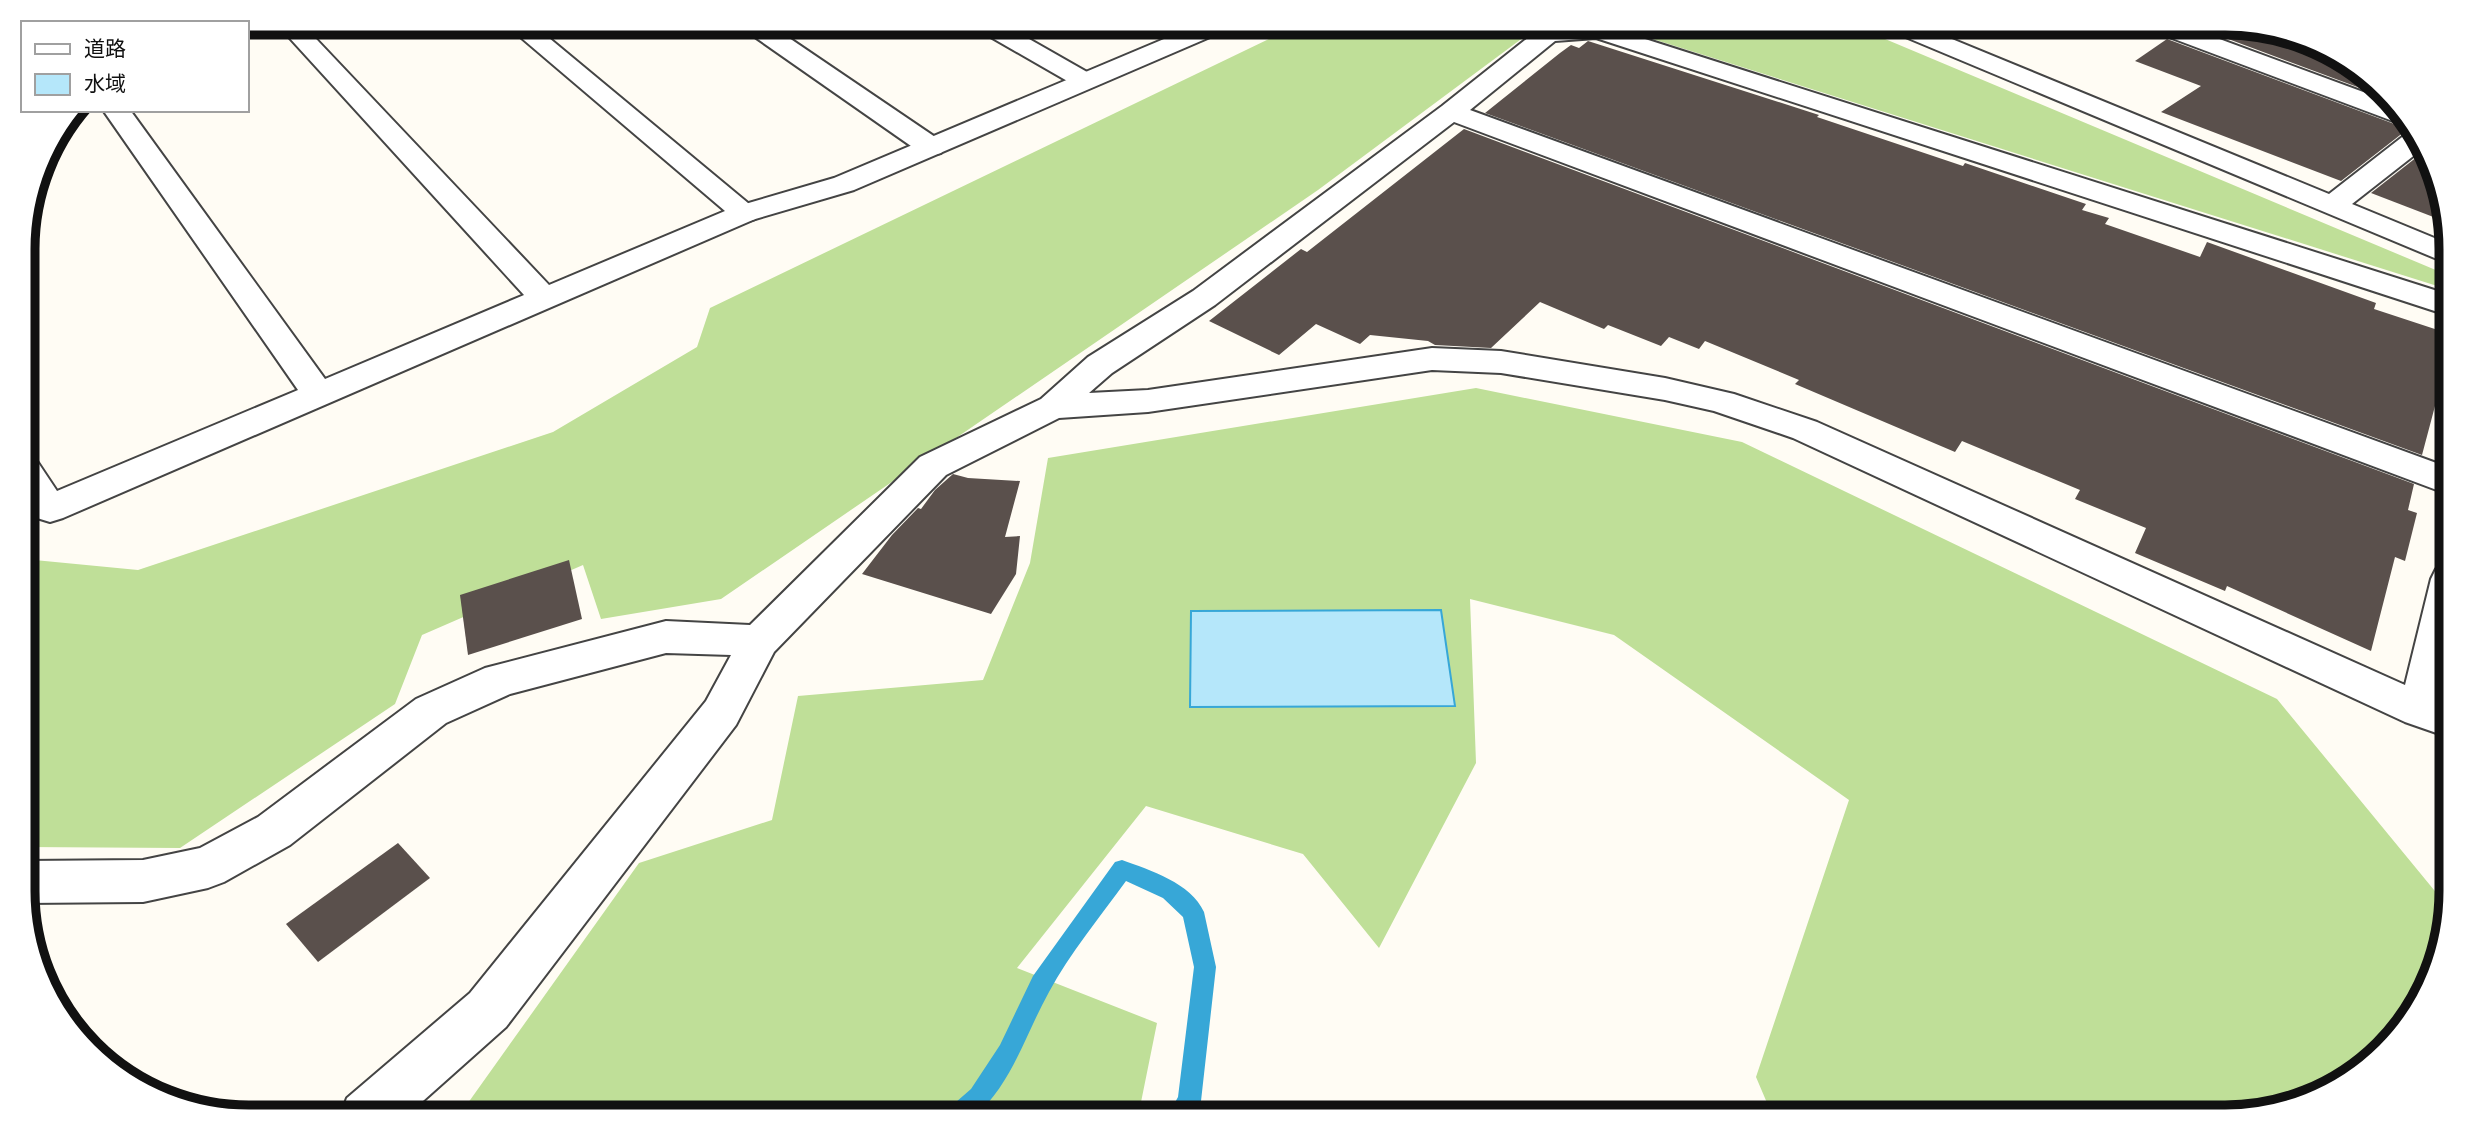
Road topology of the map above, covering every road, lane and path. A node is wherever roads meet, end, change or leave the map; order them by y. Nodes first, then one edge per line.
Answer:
1 (299, 35) edge
2 (530, 35) edge
3 (768, 35) edge
4 (1005, 35) edge
5 (1192, 35) edge
6 (1547, 35) edge
7 (1610, 35) edge
8 (1922, 35) edge
9 (2186, 35) edge
10 (1085, 81) junction
11 (2386, 109) edge
12 (117, 112) edge
13 (1451, 112) junction
14 (2411, 144) edge
15 (931, 147) junction
16 (2332, 206) junction
17 (745, 213) junction
18 (2439, 251) edge
19 (545, 299) junction
20 (2439, 302) edge
21 (319, 395) junction
22 (1053, 407) junction
23 (2439, 478) edge
24 (35, 486) edge
25 (759, 641) junction
26 (2439, 679) edge
27 (2435, 716) edge
28 (35, 882) edge
29 (380, 1105) edge

1 - 19 street
2 - 17 street
3 - 15 street
4 - 10 street
5 - 10 street
6 - 13 street
7 - 20 street
8 - 16 street
9 - 11 street
10 - 15 street
12 - 21 street
13 - 22 street
13 - 23 street
14 - 16 street
15 - 17 street
16 - 18 street
17 - 19 street
19 - 21 street
21 - 24 street
22 - 25 street
22 - 27 street
25 - 28 street
25 - 29 street
26 - 27 street

